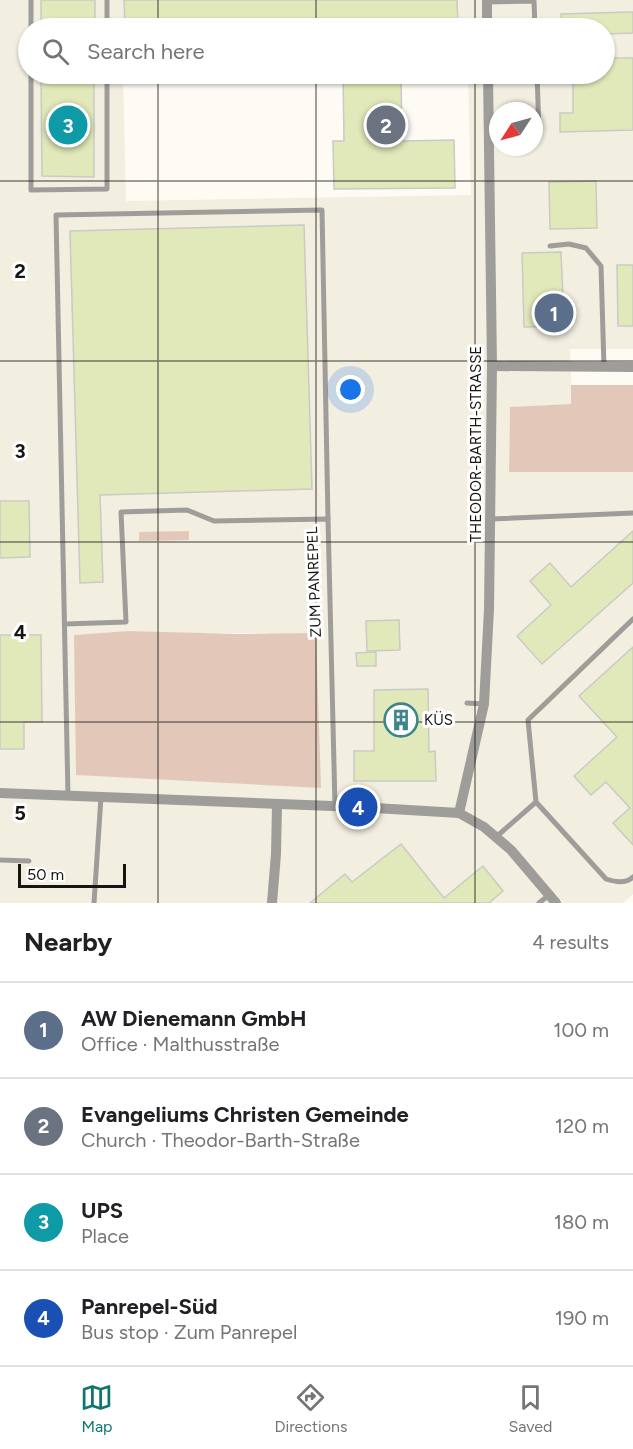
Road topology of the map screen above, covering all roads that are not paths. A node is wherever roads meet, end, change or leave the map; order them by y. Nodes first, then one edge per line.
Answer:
1 (30, 0) edge
2 (107, 0) edge
3 (487, 1) edge
4 (31, 18) edge
5 (107, 18) edge
6 (488, 18) edge
7 (535, 18) edge
8 (31, 84) edge
9 (107, 84) edge
10 (489, 84) edge
11 (537, 84) edge
12 (491, 102) edge
13 (538, 102) edge
14 (494, 156) edge
15 (550, 246) dead end
16 (492, 366) junction
17 (604, 367) junction
18 (633, 367) edge
19 (633, 513) edge
20 (328, 519) junction
21 (490, 519) junction
22 (633, 619) edge
23 (65, 624) junction
24 (467, 703) dead end
25 (484, 704) junction
26 (0, 793) edge
27 (68, 796) junction
28 (101, 797) junction
29 (536, 802) junction
30 (277, 804) junction
31 (335, 806) junction
32 (459, 813) junction
33 (496, 837) junction
34 (0, 860) edge
35 (29, 861) dead end
36 (633, 877) edge
37 (553, 899) edge
38 (94, 903) edge
39 (272, 903) edge
40 (538, 903) edge

1 - 4 lane
2 - 5 lane
3 - 6 street
3 - 7 lane
8 - 9 lane
10 - 12 street, THEODOR-BARTH-STRASSE
11 - 13 lane
14 - 16 street, THEODOR-BARTH-STRASSE
15 - 17 lane
16 - 17 street
16 - 21 street, THEODOR-BARTH-STRASSE
17 - 18 street
19 - 21 lane
20 - 23 lane, ZUM PANREPEL
20 - 23 lane
20 - 31 lane, ZUM PANREPEL
21 - 25 street, THEODOR-BARTH-STRASSE
22 - 29 lane
23 - 27 lane
24 - 25 lane
25 - 32 street, THEODOR-BARTH-STRASSE
26 - 27 street
27 - 28 street
28 - 30 street
28 - 38 lane
29 - 33 lane
29 - 36 lane
30 - 31 street
30 - 39 street
31 - 32 street
32 - 33 street
33 - 37 street
34 - 35 lane
37 - 40 lane

